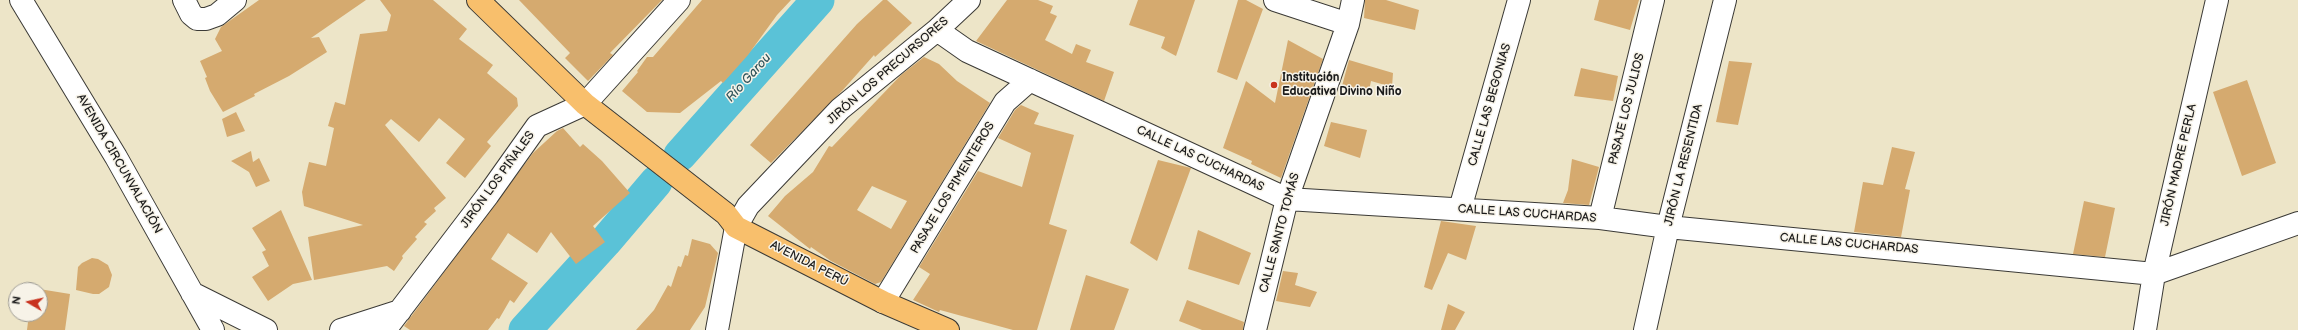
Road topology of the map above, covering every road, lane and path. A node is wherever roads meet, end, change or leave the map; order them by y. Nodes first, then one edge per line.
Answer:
1 (21, 0) edge
2 (184, 0) edge
3 (235, 0) edge
4 (478, 0) edge
5 (679, 0) edge
6 (969, 0) edge
7 (1275, 0) edge
8 (1353, 0) edge
9 (1519, 0) edge
10 (1654, 0) edge
11 (1725, 0) edge
12 (2217, 0) edge
13 (1348, 24) junction
14 (937, 30) junction
15 (1030, 80) junction
16 (585, 104) junction
17 (1287, 199) junction
18 (1460, 210) junction
19 (1600, 218) junction
20 (2298, 223) edge
21 (736, 227) junction
22 (1668, 227) junction
23 (2154, 274) junction
24 (192, 293) junction
25 (883, 302) junction
26 (400, 311) junction
27 (212, 330) edge
28 (266, 330) edge
29 (341, 330) edge
30 (385, 330) edge
31 (717, 330) edge
32 (948, 330) edge
33 (1255, 330) edge
34 (1645, 330) edge
35 (2145, 330) edge

1 - 24 street, AVENIDA CIRCUNVALACIÓN
2 - 3 street
4 - 16 highway, AVENIDA PERÚ
5 - 16 street, JIRÓN LOS PIÑALES
6 - 14 street, JIRÓN LOS PRECURSORES
7 - 13 street
8 - 13 street, CALLE SANTO TOMÁS
9 - 18 street, CALLE LAS BEGONIAS
10 - 19 street, PASAJE LOS JULIOS
11 - 22 street, JIRÓN LA RESENTIDA
12 - 23 street, JIRÓN MADRE PERLA
13 - 17 street, CALLE SANTO TOMÁS
14 - 15 street, CALLE LAS CUCHARDAS
14 - 21 street, JIRÓN LOS PRECURSORES
15 - 17 street, CALLE LAS CUCHARDAS
15 - 25 street, PASAJE LOS PIMENTEROS
16 - 21 highway, AVENIDA PERÚ
16 - 26 street, JIRÓN LOS PIÑALES
17 - 18 street, CALLE LAS CUCHARDAS
17 - 33 street, CALLE SANTO TOMÁS
18 - 19 street, CALLE LAS CUCHARDAS
19 - 22 street, CALLE LAS CUCHARDAS
20 - 23 street
21 - 25 highway, AVENIDA PERÚ
21 - 31 street, JIRÓN LOS PRECURSORES
22 - 23 street, CALLE LAS CUCHARDAS
22 - 34 street, JIRÓN LA RESENTIDA
23 - 35 street, JIRÓN MADRE PERLA
24 - 27 street, AVENIDA CIRCUNVALACIÓN
24 - 28 street
25 - 32 highway, AVENIDA PERÚ
26 - 29 street
26 - 30 street, JIRÓN LOS PIÑALES

